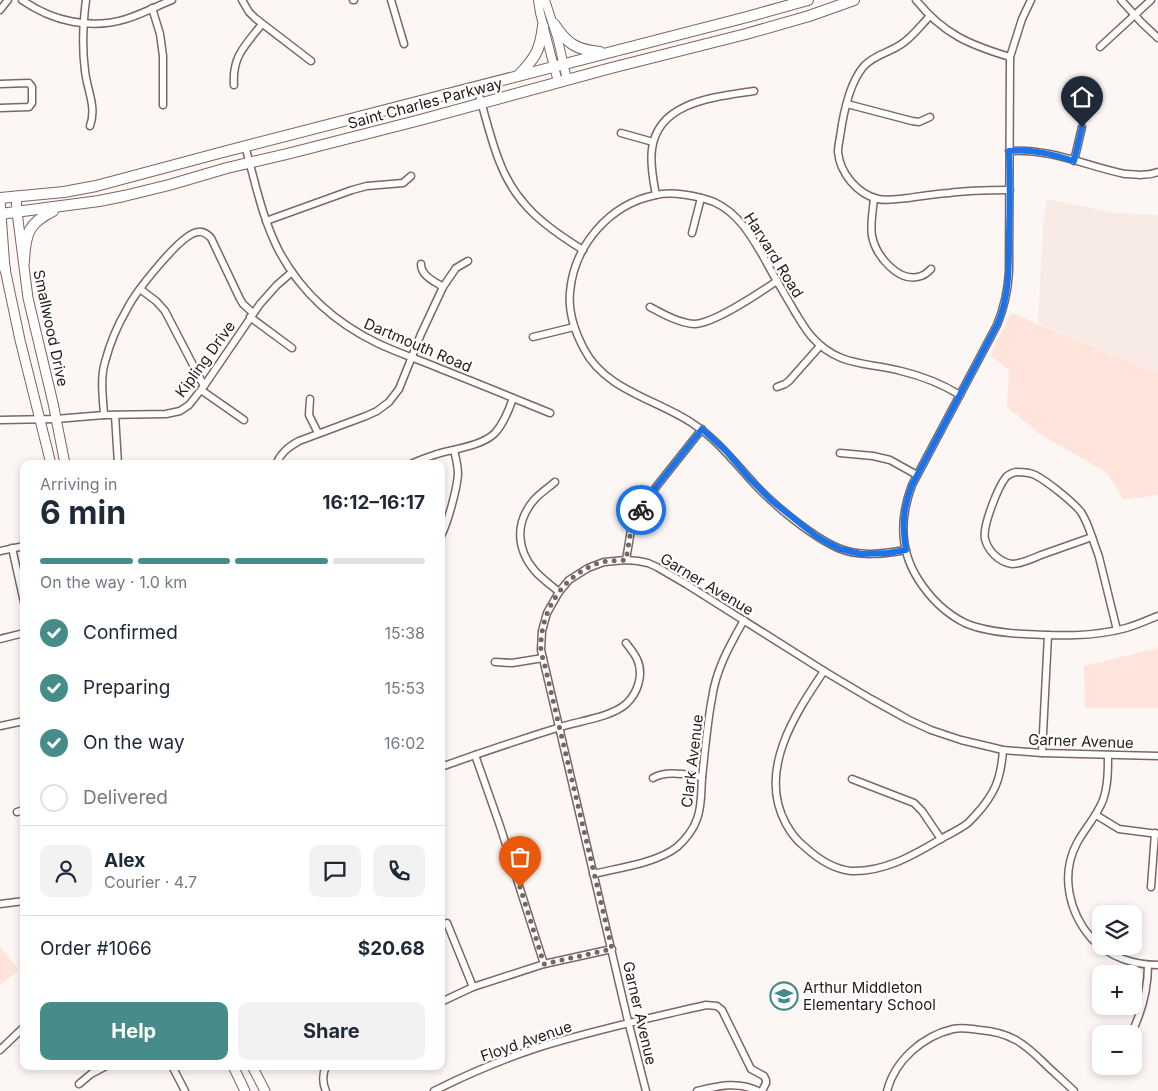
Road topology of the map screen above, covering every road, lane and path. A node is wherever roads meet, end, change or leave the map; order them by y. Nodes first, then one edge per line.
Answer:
1 (8, 0) edge
2 (22, 0) edge
3 (86, 0) edge
4 (172, 0) edge
5 (242, 0) edge
6 (391, 0) edge
7 (538, 0) edge
8 (545, 0) edge
9 (808, 0) edge
10 (854, 0) edge
11 (916, 0) edge
12 (1031, 0) edge
13 (1121, 0) edge
14 (1151, 0) edge
15 (1, 7) edge
16 (152, 8) junction
17 (1134, 15) junction
18 (930, 16) junction
19 (84, 23) junction
20 (262, 24) junction
21 (554, 24) junction
22 (543, 26) junction
23 (1158, 38) edge
24 (404, 44) dead end
25 (1100, 47) dead end
26 (606, 53) junction
27 (1010, 57) junction
28 (311, 61) dead end
29 (559, 65) junction
30 (518, 76) junction
31 (562, 81) junction
32 (0, 84) edge
33 (234, 85) dead end
34 (476, 86) junction
35 (754, 91) dead end
36 (482, 104) junction
37 (847, 104) junction
38 (163, 105) dead end
39 (0, 108) edge
40 (930, 117) dead end
41 (90, 126) dead end
42 (1082, 127) dead end
43 (621, 133) dead end
44 (653, 142) junction
45 (245, 146) junction
46 (1009, 151) junction
47 (1074, 161) junction
48 (250, 163) junction
49 (1158, 172) edge
50 (412, 176) dead end
51 (1010, 190) junction
52 (656, 195) junction
53 (16, 196) junction
54 (701, 198) junction
55 (874, 198) junction
56 (0, 199) edge
57 (62, 206) junction
58 (17, 212) junction
59 (1, 214) edge
60 (266, 221) junction
61 (692, 233) dead end
62 (583, 250) junction
63 (0, 252) edge
64 (468, 261) dead end
65 (24, 262) junction
66 (421, 264) dead end
67 (5, 269) junction
68 (931, 269) dead end
69 (292, 272) junction
70 (777, 281) junction
71 (444, 286) junction
72 (140, 289) junction
73 (650, 307) dead end
74 (252, 315) junction
75 (574, 326) junction
76 (533, 337) dead end
77 (820, 346) junction
78 (292, 348) dead end
79 (411, 357) junction
80 (777, 387) dead end
81 (202, 388) junction
82 (960, 395) junction
83 (513, 398) junction
84 (310, 399) dead end
85 (550, 413) dead end
86 (104, 415) junction
87 (115, 415) junction
88 (40, 419) junction
89 (56, 419) junction
90 (0, 420) edge
91 (244, 420) dead end
92 (702, 429) junction
93 (318, 433) junction
94 (454, 450) junction
95 (840, 453) dead end
96 (50, 460) edge
97 (64, 460) edge
98 (118, 460) edge
99 (279, 460) edge
100 (422, 460) edge
101 (917, 475) junction
102 (556, 482) dead end
103 (445, 528) edge
104 (1092, 537) junction
105 (20, 547) edge
106 (12, 548) junction
107 (906, 550) junction
108 (0, 551) edge
109 (626, 560) junction
110 (20, 584) edge
111 (558, 592) junction
112 (1158, 616) edge
113 (744, 620) junction
114 (1117, 630) junction
115 (20, 634) edge
116 (1048, 635) junction
117 (0, 638) edge
118 (626, 643) dead end
119 (543, 658) junction
120 (495, 662) dead end
121 (824, 671) junction
122 (20, 722) edge
123 (0, 726) edge
124 (559, 727) junction
125 (1004, 750) junction
126 (1042, 753) junction
127 (475, 755) junction
128 (1108, 755) junction
129 (1158, 756) edge
130 (445, 766) edge
131 (702, 777) junction
132 (653, 778) dead end
133 (852, 779) dead end
134 (1096, 815) junction
135 (1156, 833) edge
136 (941, 839) junction
137 (593, 874) junction
138 (1150, 887) dead end
139 (20, 902) edge
140 (0, 904) edge
141 (447, 923) dead end
142 (612, 949) junction
143 (544, 964) junction
144 (1158, 964) edge
145 (1148, 965) junction
146 (473, 987) junction
147 (445, 1000) edge
148 (629, 1023) junction
149 (1136, 1025) edge
150 (20, 1030) edge
151 (0, 1050) edge
152 (98, 1070) edge
153 (174, 1070) edge
154 (235, 1070) edge
155 (254, 1070) edge
156 (324, 1070) edge
157 (79, 1084) dead end
158 (185, 1091) edge
159 (245, 1091) edge
160 (265, 1091) edge
161 (326, 1091) edge
162 (434, 1091) edge
163 (646, 1091) edge
164 (697, 1091) edge
165 (758, 1091) edge
166 (762, 1091) edge
167 (887, 1091) edge
168 (1074, 1091) edge

1 - 15 street
2 - 19 street
3 - 19 street
4 - 16 street
5 - 20 street
6 - 24 street
7 - 22 street
8 - 21 street
9 - 26 main road, Saint Charles Parkway
10 - 31 main road, Saint Charles Parkway
11 - 18 street
12 - 27 street
13 - 17 street
14 - 17 street
16 - 19 street
16 - 38 street
17 - 23 street
17 - 25 street
18 - 27 street
18 - 37 street
19 - 41 street
20 - 28 street
20 - 33 street
21 - 26 main road
21 - 29 street
22 - 29 street
22 - 30 main road
26 - 29 main road, Saint Charles Parkway
27 - 46 street
29 - 30 main road, Saint Charles Parkway
29 - 31 street
30 - 34 main road, Saint Charles Parkway
31 - 36 main road, Saint Charles Parkway
32 - 39 street
34 - 36 street
34 - 45 main road, Saint Charles Parkway
35 - 44 street
36 - 48 main road, Saint Charles Parkway
36 - 62 street
37 - 40 street
37 - 55 street
42 - 47 street
43 - 44 street
44 - 52 street
45 - 48 street, Dartmouth Road
45 - 53 main road, Saint Charles Parkway
46 - 47 street
46 - 51 street
47 - 49 street
48 - 57 main road, Saint Charles Parkway
48 - 60 street, Dartmouth Road
50 - 60 street
51 - 55 street
51 - 82 street
52 - 54 street, Harvard Road
52 - 62 street, Harvard Road
53 - 56 main road, Saint Charles Parkway
53 - 58 main road, Smallwood Drive
54 - 61 street
54 - 70 street, Harvard Road
55 - 68 street
56 - 59 main road, Smallwood Drive
57 - 58 main road, Saint Charles Parkway
57 - 65 main road
58 - 59 main road, Saint Charles Parkway
58 - 65 main road, Smallwood Drive
59 - 67 main road, Smallwood Drive
60 - 69 street, Dartmouth Road
62 - 75 street, Harvard Road
63 - 67 main road
64 - 71 street
65 - 89 main road, Smallwood Drive
66 - 71 street
67 - 88 main road, Smallwood Drive
69 - 74 street, Kipling Drive
69 - 79 street, Dartmouth Road
70 - 73 street
70 - 77 street, Harvard Road
71 - 79 street
72 - 74 street
72 - 81 street
72 - 86 street
74 - 78 street
74 - 81 street, Kipling Drive
75 - 76 street
75 - 92 street, Harvard Road
77 - 80 street
77 - 82 street, Harvard Road
79 - 83 street, Dartmouth Road
79 - 93 street
81 - 87 street, Kipling Drive
81 - 91 street
82 - 101 street
83 - 85 street, Dartmouth Road
83 - 94 street
84 - 93 street
86 - 87 street, Kipling Drive
86 - 89 street, Kipling Drive
87 - 98 street
88 - 89 street, Kipling Drive
88 - 90 street, Kipling Drive
88 - 96 main road, Smallwood Drive
89 - 97 main road, Smallwood Drive
92 - 107 street, Harvard Road
92 - 109 street
93 - 99 street
94 - 100 street
94 - 103 street
95 - 101 street
101 - 107 street
102 - 111 street
104 - 104 street
104 - 114 street
105 - 106 street
106 - 108 street
106 - 110 street
107 - 116 street
109 - 111 street, Garner Avenue
109 - 113 street, Garner Avenue
111 - 119 street, Garner Avenue
112 - 114 street
113 - 121 street, Garner Avenue
113 - 131 street, Clark Avenue
114 - 116 street
115 - 117 street
116 - 126 street
118 - 124 street
119 - 120 street
119 - 124 street, Garner Avenue
121 - 125 street, Garner Avenue
121 - 136 street
122 - 123 street
124 - 127 street
124 - 137 street, Garner Avenue
125 - 126 street, Garner Avenue
125 - 136 street
126 - 128 street, Garner Avenue
127 - 130 street
127 - 143 street
128 - 129 street, Garner Avenue
128 - 134 street
131 - 132 street
131 - 137 street, Clark Avenue
133 - 136 street
134 - 135 street
134 - 145 street
135 - 138 street
137 - 142 street, Garner Avenue
139 - 140 street
141 - 146 street
142 - 143 street
142 - 148 street, Garner Avenue
143 - 146 street
144 - 145 street
145 - 149 street
146 - 147 street
148 - 162 street, Floyd Avenue
148 - 163 street, Garner Avenue
148 - 166 street, Floyd Avenue
150 - 151 street
152 - 157 street
153 - 158 street
154 - 159 main road
155 - 160 main road
156 - 161 street
164 - 165 street
167 - 168 street

